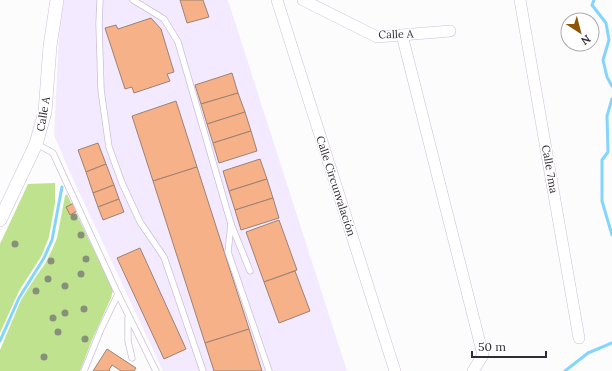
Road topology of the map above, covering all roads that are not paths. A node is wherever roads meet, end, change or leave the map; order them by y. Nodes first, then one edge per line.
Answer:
1 (57, 0) edge
2 (100, 0) edge
3 (133, 0) edge
4 (277, 0) edge
5 (303, 0) edge
6 (520, 0) edge
7 (450, 31) dead end
8 (402, 35) junction
9 (36, 144) junction
10 (0, 220) edge
11 (231, 224) junction
12 (250, 271) dead end
13 (118, 294) junction
14 (128, 315) junction
15 (579, 338) dead end
16 (132, 358) dead end
17 (84, 371) edge
18 (156, 371) edge
19 (203, 371) edge
20 (269, 371) edge
21 (395, 371) edge
22 (474, 371) edge

1 - 9 street, Calle A
2 - 19 lane
3 - 11 lane
4 - 21 street, Calle Circunvalación
5 - 8 street, Calle A
6 - 15 street, Calle 7ma
7 - 8 street, Calle A
8 - 22 street
9 - 10 street, Calle A
9 - 13 lane
11 - 12 lane
11 - 20 lane
13 - 14 lane
13 - 17 lane
14 - 16 lane
14 - 18 lane

